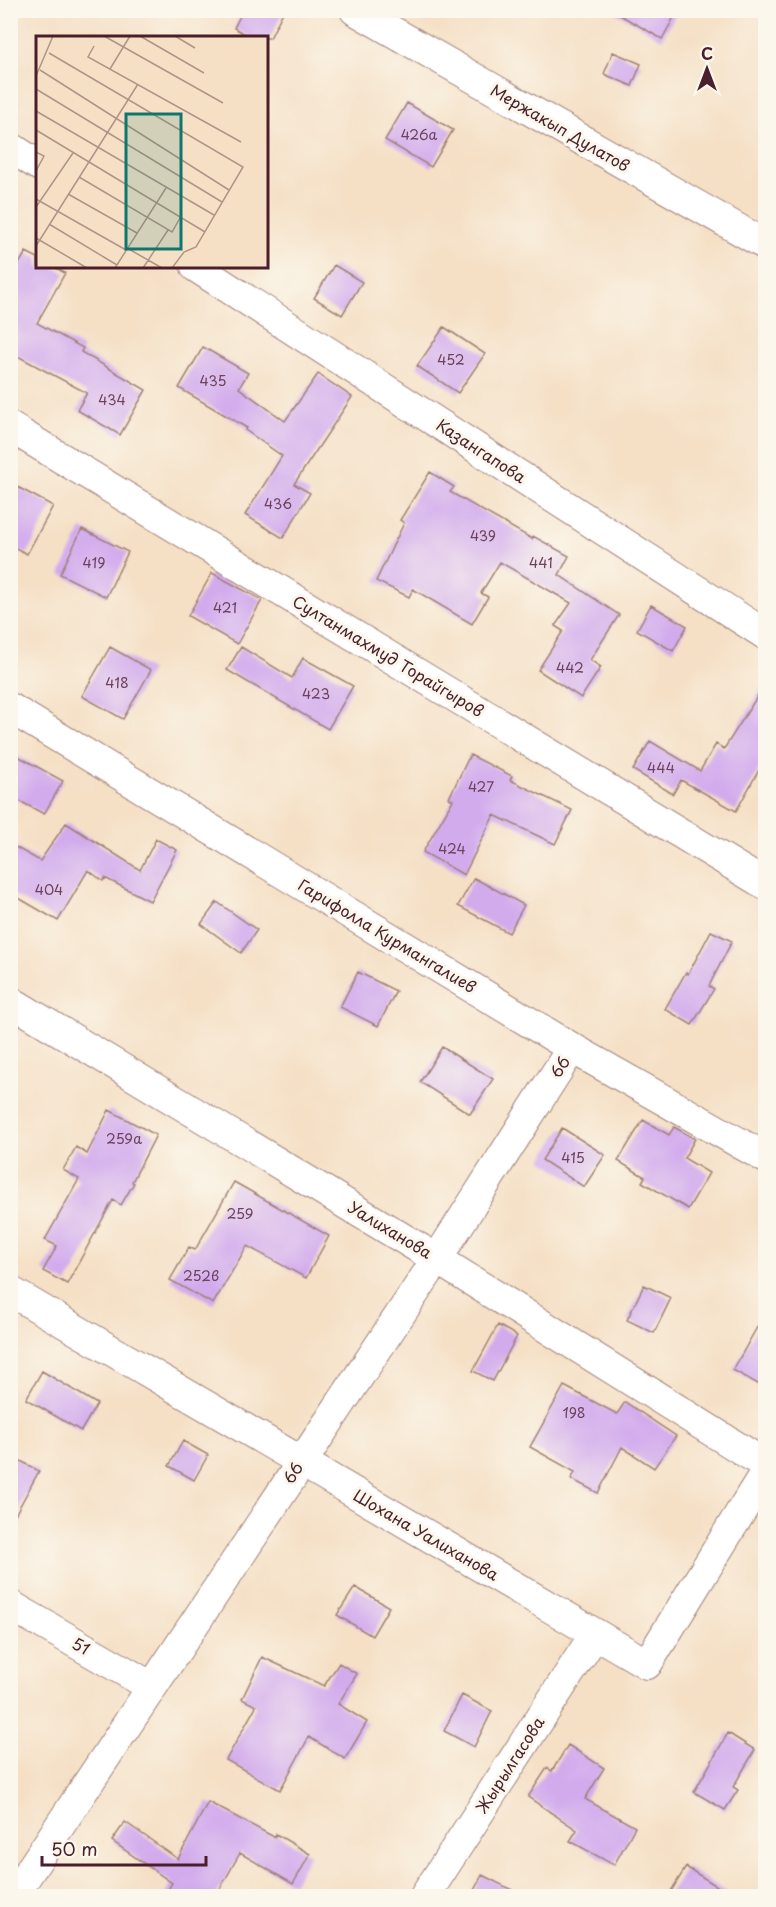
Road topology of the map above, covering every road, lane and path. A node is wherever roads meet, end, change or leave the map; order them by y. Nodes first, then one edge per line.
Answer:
1 (355, 10) edge
2 (10, 147) edge
3 (36, 164) edge
4 (765, 245) edge
5 (198, 268) edge
6 (10, 427) edge
7 (765, 635) edge
8 (10, 708) edge
9 (765, 885) edge
10 (10, 1001) edge
11 (572, 1048) junction
12 (765, 1158) edge
13 (437, 1259) junction
14 (10, 1291) edge
15 (300, 1462) junction
16 (765, 1466) edge
17 (765, 1471) edge
18 (10, 1605) edge
19 (595, 1634) junction
20 (152, 1687) junction
21 (21, 1894) edge
22 (425, 1896) edge

1 - 4 street, Мержакып Дулатов
2 - 3 street
5 - 7 street, Казангапова
6 - 9 street, Султанмахмуд Торайгыров
8 - 11 street, Гарифолла Курмангалиев
10 - 13 street, Уалиханова
11 - 12 street, Гарифолла Курмангалиев
11 - 13 street, 66
13 - 15 street, 66
13 - 16 street, Уалиханова
14 - 15 street, Шохана Уалиханова
15 - 19 street, Шохана Уалиханова
15 - 20 street, 66
17 - 19 street, Шохана Уалиханова
18 - 20 street, 51
19 - 22 street, Жырылгасова
20 - 21 street, 66

